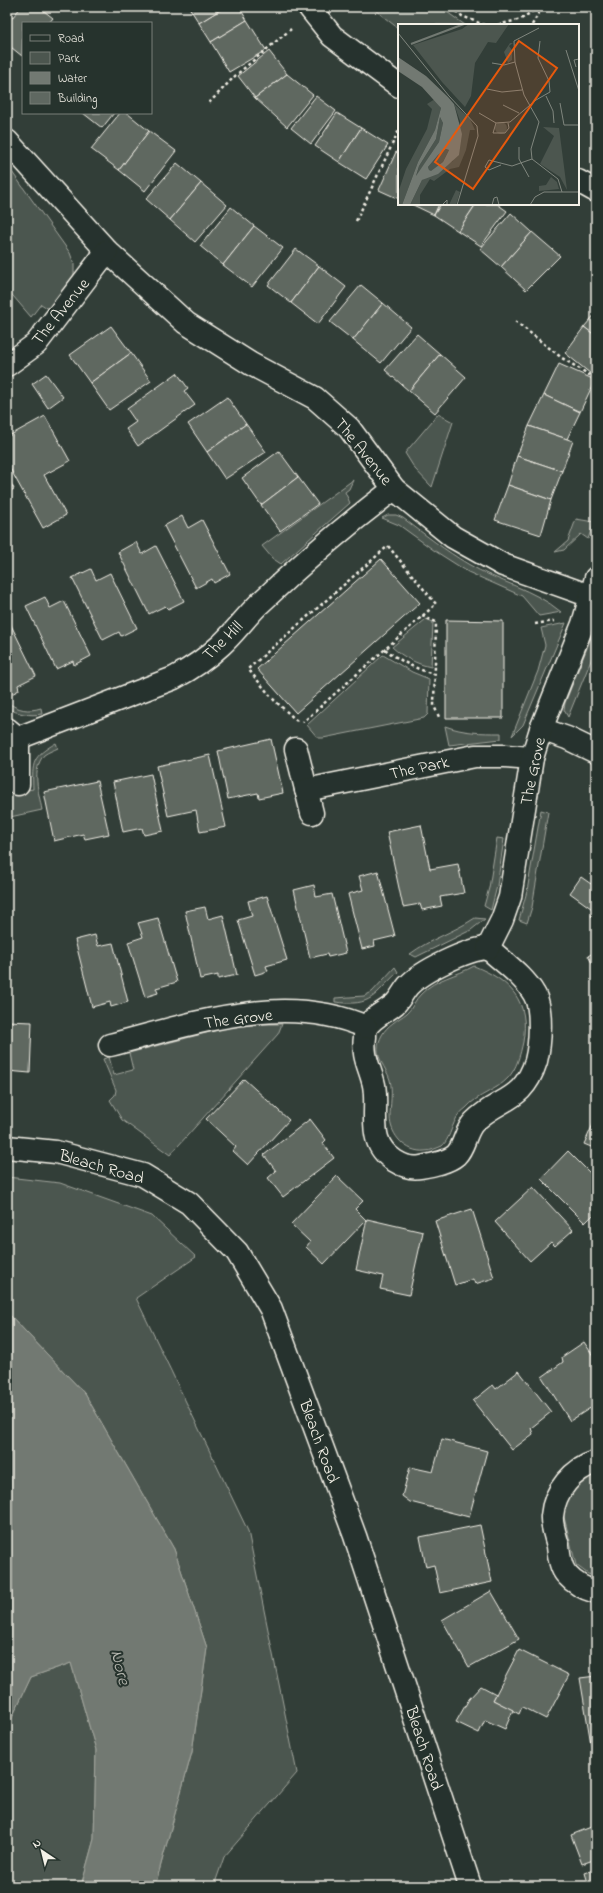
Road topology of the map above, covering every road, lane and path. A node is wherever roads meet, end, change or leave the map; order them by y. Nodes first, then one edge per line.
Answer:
1 (451, 7) edge
2 (539, 7) edge
3 (542, 7) edge
4 (311, 9) edge
5 (482, 24) edge
6 (502, 24) edge
7 (533, 24) edge
8 (398, 85) edge
9 (209, 103) dead end
10 (398, 132) edge
11 (7, 141) edge
12 (579, 182) edge
13 (596, 191) edge
14 (356, 221) dead end
15 (107, 252) junction
16 (515, 321) dead end
17 (7, 365) edge
18 (596, 379) edge
19 (394, 489) junction
20 (594, 591) edge
21 (422, 616) junction
22 (562, 620) dead end
23 (535, 624) dead end
24 (385, 649) junction
25 (434, 674) junction
26 (440, 719) dead end
27 (541, 729) junction
28 (12, 733) edge
29 (296, 749) dead end
30 (596, 752) edge
31 (532, 758) junction
32 (18, 784) dead end
33 (306, 790) junction
34 (312, 813) dead end
35 (488, 948) junction
36 (366, 1028) junction
37 (110, 1045) dead end
38 (7, 1147) edge
39 (596, 1462) edge
40 (596, 1592) edge
41 (470, 1886) edge

1 - 5 path
2 - 6 path
3 - 7 path
4 - 8 street
4 - 9 path
10 - 14 path
11 - 15 street, The Avenue
12 - 13 street
15 - 17 street, The Avenue
15 - 19 street, The Avenue
16 - 18 path
19 - 20 street, The Avenue
19 - 28 street, The Hill
20 - 27 street, The Grove
21 - 24 path
21 - 24 path
21 - 25 path
22 - 23 path
24 - 25 path
25 - 26 path
27 - 30 street
27 - 31 street, The Grove
28 - 32 street, The Hill
29 - 33 street
31 - 33 street, The Park
31 - 35 street, The Grove
33 - 34 street
35 - 36 street
35 - 36 street
36 - 37 street, The Grove
38 - 41 street, Bleach Road
39 - 40 street

